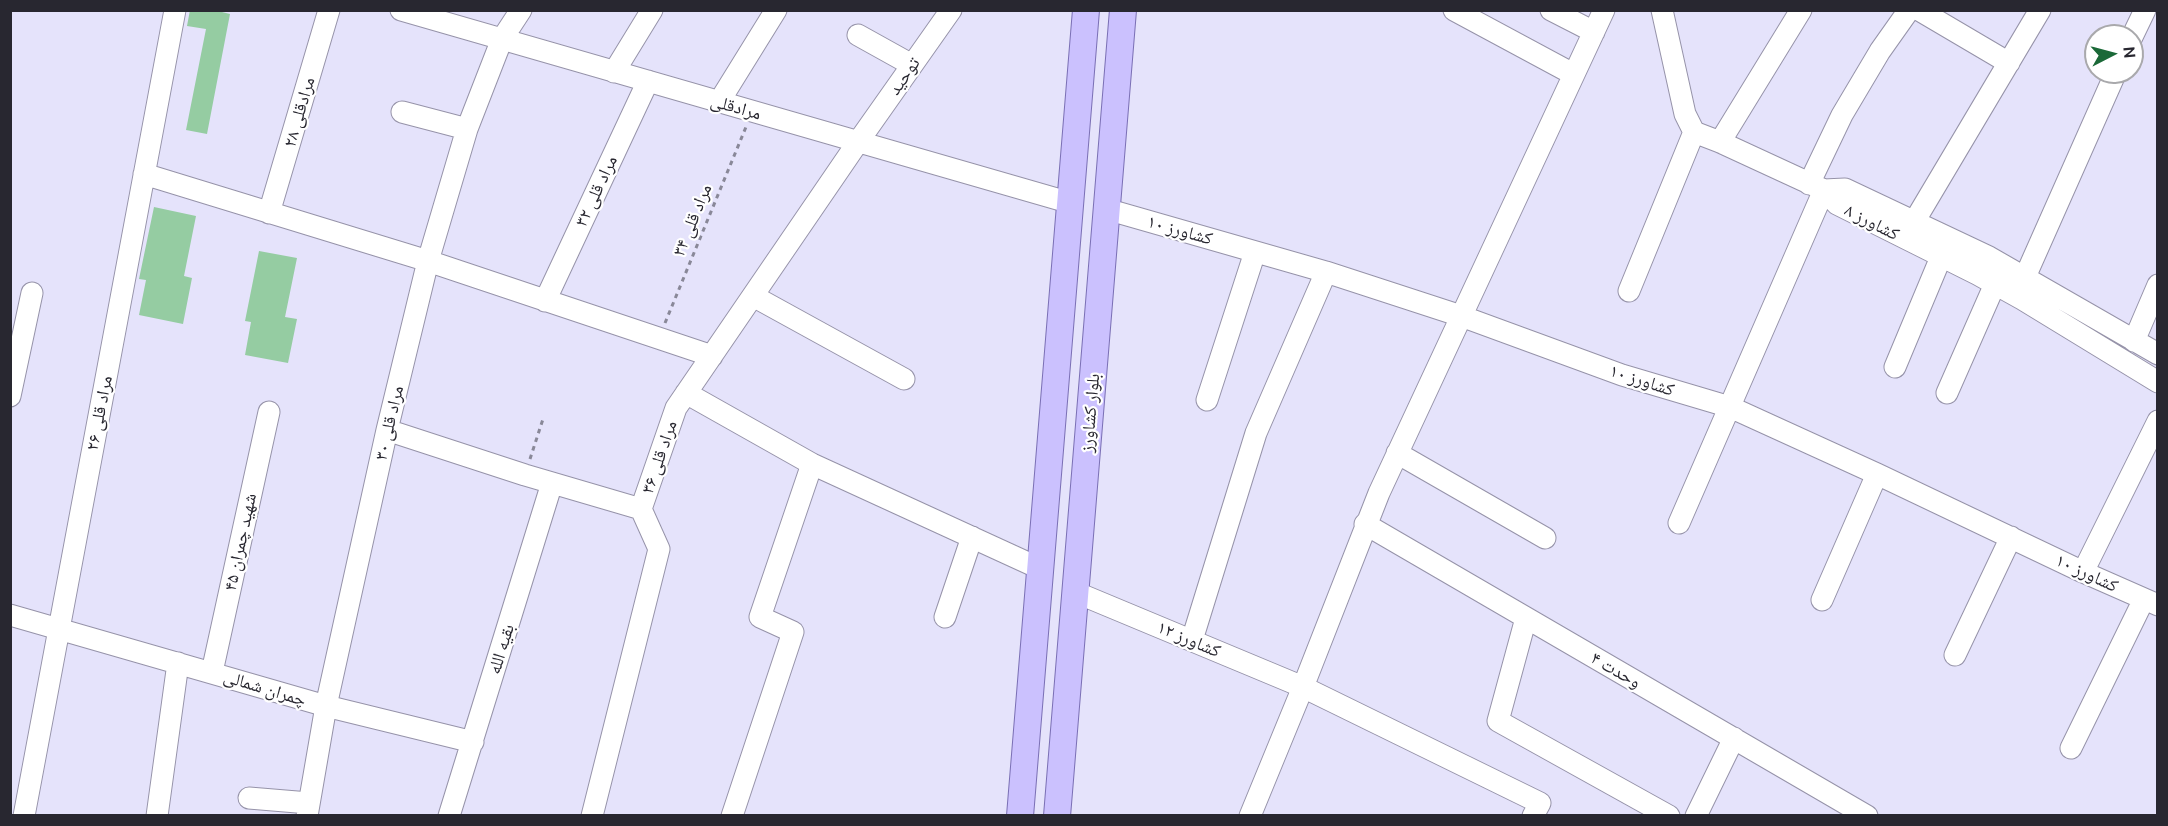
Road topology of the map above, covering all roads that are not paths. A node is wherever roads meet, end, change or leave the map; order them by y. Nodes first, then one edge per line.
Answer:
1 (175, 10) edge
2 (329, 10) edge
3 (401, 10) edge
4 (521, 10) edge
5 (652, 10) edge
6 (776, 10) edge
7 (951, 10) edge
8 (1086, 10) edge
9 (1123, 10) edge
10 (1454, 10) edge
11 (1551, 10) edge
12 (1604, 10) edge
13 (1662, 10) edge
14 (1802, 10) edge
15 (1909, 10) edge
16 (1919, 10) edge
17 (2040, 10) edge
18 (2145, 10) edge
19 (2138, 24) edge
20 (1594, 32) junction
21 (858, 35) dead end
22 (502, 39) junction
23 (2009, 63) junction
24 (912, 65) junction
25 (614, 72) junction
26 (1573, 74) junction
27 (648, 81) junction
28 (2111, 84) edge
29 (719, 102) junction
30 (402, 112) dead end
31 (466, 129) junction
32 (1694, 132) junction
33 (858, 142) junction
34 (1720, 142) junction
35 (144, 174) junction
36 (1816, 187) junction
37 (1071, 203) junction
38 (1106, 209) junction
39 (269, 213) junction
40 (1909, 230) junction
41 (1255, 252) junction
42 (1941, 257) junction
43 (428, 261) junction
44 (1326, 272) junction
45 (2025, 277) junction
46 (1995, 284) junction
47 (2157, 285) edge
48 (1629, 291) dead end
49 (32, 293) dead end
50 (753, 296) junction
51 (545, 300) junction
52 (1461, 316) junction
53 (2134, 341) junction
54 (2157, 354) edge
55 (712, 356) junction
56 (1895, 368) dead end
57 (904, 379) dead end
58 (2157, 382) edge
59 (1056, 392) junction
60 (686, 393) junction
61 (1947, 393) dead end
62 (1091, 395) junction
63 (10, 396) edge
64 (1207, 400) dead end
65 (1730, 407) junction
66 (269, 412) dead end
67 (2157, 421) edge
68 (387, 430) junction
69 (1397, 453) junction
70 (812, 464) junction
71 (1877, 474) junction
72 (552, 483) junction
73 (641, 509) junction
74 (1365, 524) junction
75 (1679, 524) dead end
76 (972, 537) junction
77 (2011, 537) junction
78 (1545, 538) dead end
79 (1041, 569) junction
80 (2083, 572) junction
81 (1075, 592) junction
82 (1822, 600) dead end
83 (2151, 602) edge
84 (10, 615) edge
85 (945, 617) dead end
86 (1526, 618) junction
87 (59, 628) junction
88 (1192, 640) junction
89 (1954, 655) dead end
90 (178, 663) junction
91 (212, 672) junction
92 (1303, 687) junction
93 (326, 706) junction
94 (1734, 738) junction
95 (472, 741) junction
96 (2071, 748) dead end
97 (249, 798) dead end
98 (308, 809) edge
99 (1858, 813) edge
100 (24, 816) edge
101 (157, 816) edge
102 (449, 816) edge
103 (592, 816) edge
104 (732, 816) edge
105 (1020, 816) edge
106 (1057, 816) edge
107 (1250, 816) edge
108 (1533, 816) edge
109 (1670, 816) edge
110 (1696, 816) edge

1 - 35 street, مراد قلی ۲۶
2 - 39 street, مرادقلی ۲۸
3 - 22 street, مرادقلی
4 - 22 street, مراد قلی ۳۰
5 - 25 street
6 - 29 street
7 - 24 street, توحید
8 - 37 main road, بلوار کشاورز
9 - 38 main road, بلوار کشاورز
10 - 26 street
11 - 20 street
12 - 20 street
13 - 32 street
14 - 34 street
15 - 36 street
16 - 23 street
17 - 23 street
18 - 19 street
20 - 26 street
21 - 24 street
22 - 25 street, مرادقلی
22 - 31 street, مراد قلی ۳۰
23 - 40 street
24 - 33 street, توحید
25 - 27 street, مرادقلی
26 - 52 street
27 - 29 street, مرادقلی
27 - 51 street, مراد قلی ۳۲
28 - 45 street
29 - 33 street, مرادقلی
30 - 31 street
31 - 43 street, مراد قلی ۳۰
32 - 34 street, کشاورز ۸
32 - 48 street
33 - 37 street, مرادقلی
33 - 50 street, مراد قلی ۳۶
34 - 36 street, کشاورز ۸
35 - 39 street
35 - 87 street, مراد قلی ۲۶
36 - 40 street, کشاورز ۸
36 - 65 street
37 - 59 main road, بلوار کشاورز
38 - 41 street, کشاورز ۱۰
38 - 62 main road, بلوار کشاورز
39 - 43 street
40 - 42 street, کشاورز ۸
40 - 45 street
41 - 44 street, کشاورز ۱۰
41 - 64 street
42 - 46 street, کشاورز ۸
42 - 56 street
43 - 51 street
43 - 68 street, مراد قلی ۳۰
44 - 52 street, کشاورز ۱۰
44 - 88 street
45 - 53 street
46 - 58 street, کشاورز ۸
46 - 61 street
47 - 53 street
49 - 63 street
50 - 55 street, مراد قلی ۳۶
50 - 57 street
51 - 55 street
52 - 65 street, کشاورز ۱۰
52 - 69 street
53 - 54 street
55 - 60 street, مراد قلی ۳۶
59 - 62 main road
59 - 79 main road, بلوار کشاورز
60 - 70 street
60 - 73 street, مراد قلی ۳۶
62 - 81 main road, بلوار کشاورز
65 - 71 street, کشاورز ۱۰
65 - 75 street
66 - 91 street, شهید چمران ۴۵
67 - 80 street
68 - 72 street
68 - 93 street, مراد قلی ۳۰
69 - 74 street
69 - 78 street
70 - 76 street
70 - 104 street
71 - 77 street, کشاورز ۱۰
71 - 82 street
72 - 73 street
72 - 95 street, بقیه الله
73 - 103 street, مراد قلی ۳۶
74 - 86 street, وحدت ۴
74 - 92 street
76 - 79 street
76 - 85 street
77 - 80 street, کشاورز ۱۰
77 - 89 street
79 - 105 main road, بلوار کشاورز
80 - 83 street, کشاورز ۱۰
81 - 88 street, کشاورز ۱۲
81 - 106 main road, بلوار کشاورز
83 - 96 street
84 - 87 street, چمران شمالی
86 - 94 street, وحدت ۴
86 - 109 street
87 - 90 street, چمران شمالی
87 - 100 street, مراد قلی ۲۶
88 - 92 street, کشاورز ۱۲
90 - 91 street, چمران شمالی
90 - 101 street
91 - 93 street, چمران شمالی
92 - 107 street
92 - 108 street, کشاورز ۱۲
93 - 95 street, چمران شمالی
93 - 98 street, مراد قلی ۳۰
94 - 99 street, وحدت ۴
94 - 110 street
95 - 102 street, بقیه الله
97 - 98 street

